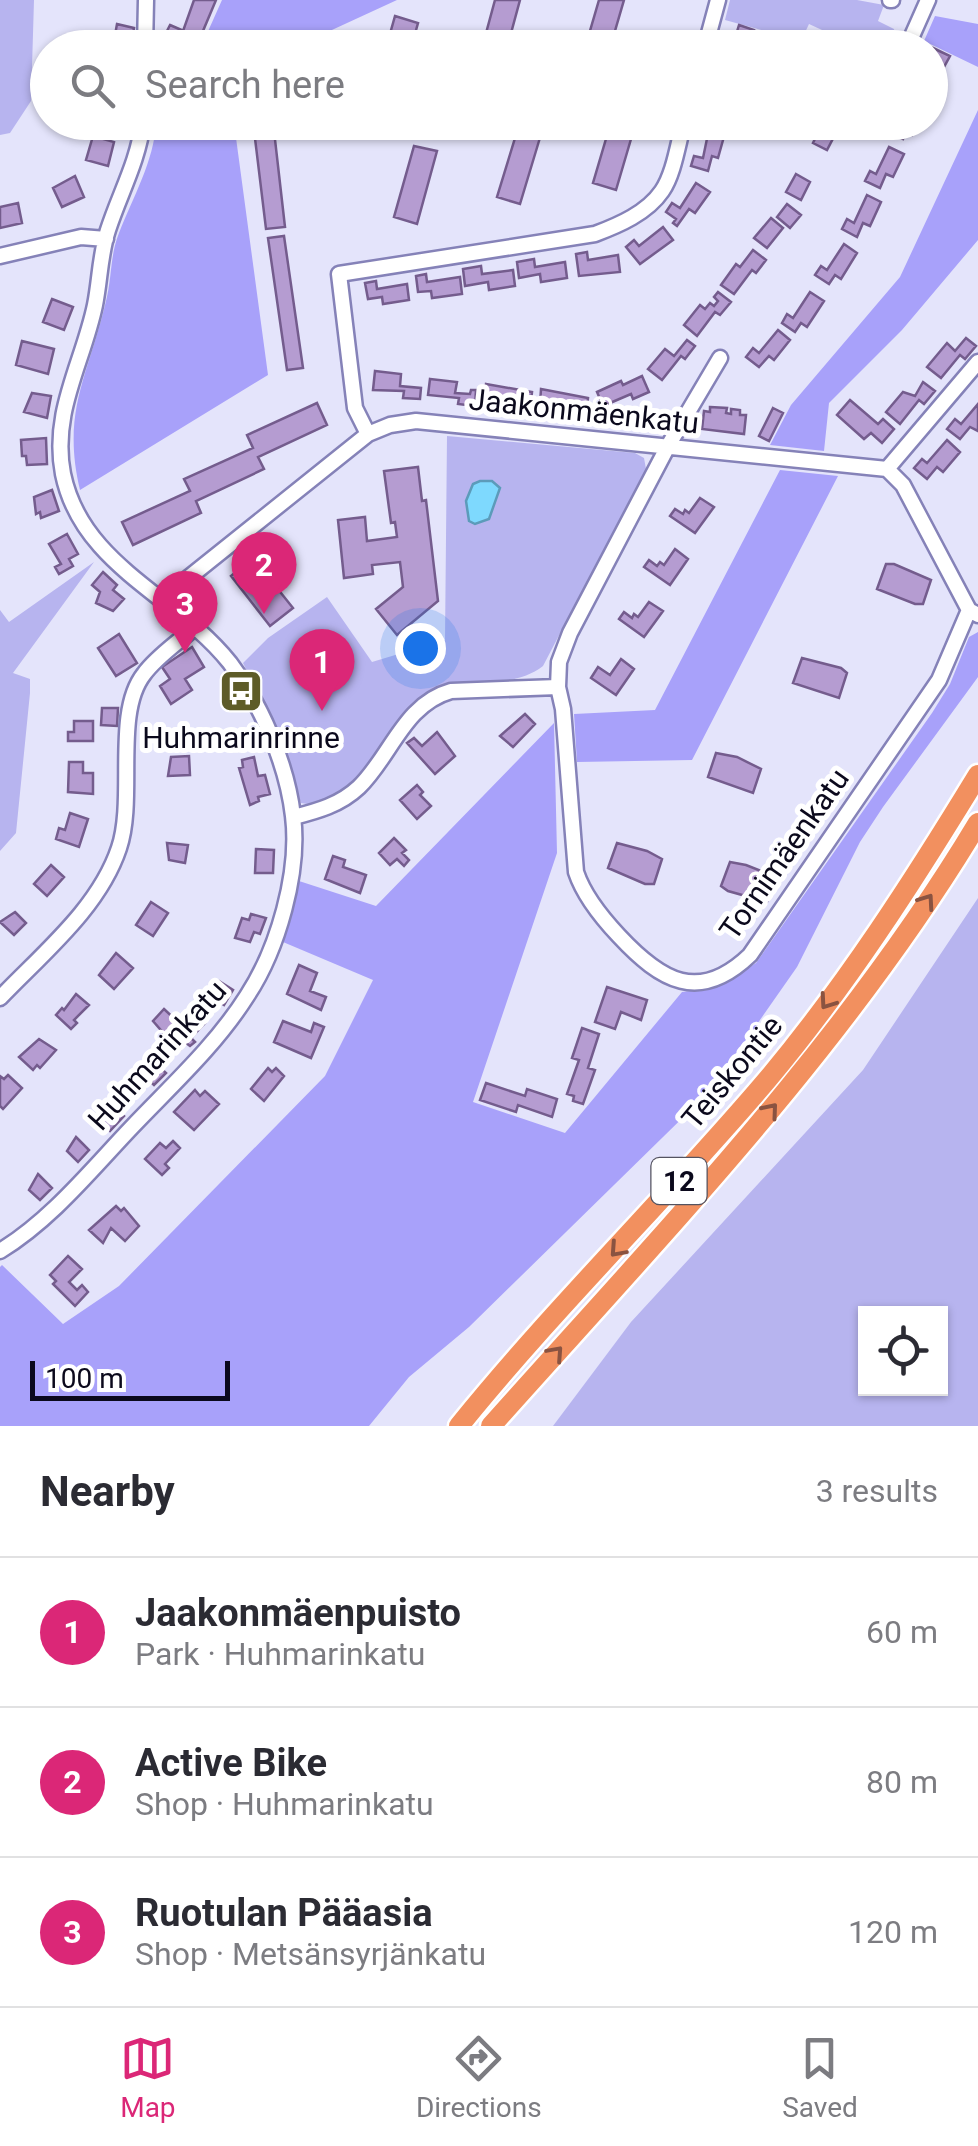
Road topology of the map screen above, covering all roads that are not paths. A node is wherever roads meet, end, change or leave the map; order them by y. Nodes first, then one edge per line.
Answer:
1 (146, 0) edge
2 (718, 0) edge
3 (928, 0) edge
4 (145, 30) edge
5 (710, 30) edge
6 (915, 30) edge
7 (139, 140) edge
8 (678, 140) edge
9 (106, 239) junction
10 (0, 256) edge
11 (720, 358) dead end
12 (978, 362) edge
13 (368, 434) junction
14 (668, 446) junction
15 (887, 469) junction
16 (162, 599) junction
17 (974, 612) edge
18 (195, 628) junction
19 (558, 687) junction
20 (978, 775) edge
21 (294, 817) junction
22 (978, 823) edge
23 (0, 998) edge
24 (0, 1251) edge
25 (459, 1426) edge
26 (491, 1426) edge

1 - 4 street
2 - 5 street
3 - 6 street
7 - 9 street, Huhmarinkatu
8 - 13 street
9 - 10 street
9 - 16 street, Huhmarinkatu
11 - 14 street, Tornimäenkatu
12 - 15 street
13 - 14 street, Jaakonmäenkatu
13 - 16 street, Jaakonmäenkatu
14 - 15 street, Jaakonmäenkatu
14 - 19 street, Tornimäenkatu
15 - 17 street
16 - 18 street, Huhmarinkatu
17 - 19 street, Tornimäenkatu
18 - 21 street, Huhmarinkatu
18 - 23 street
19 - 21 street
20 -> 25 highway, Teiskontie / 12
21 - 24 street, Huhmarinkatu
26 -> 22 highway, Teiskontie / 12

